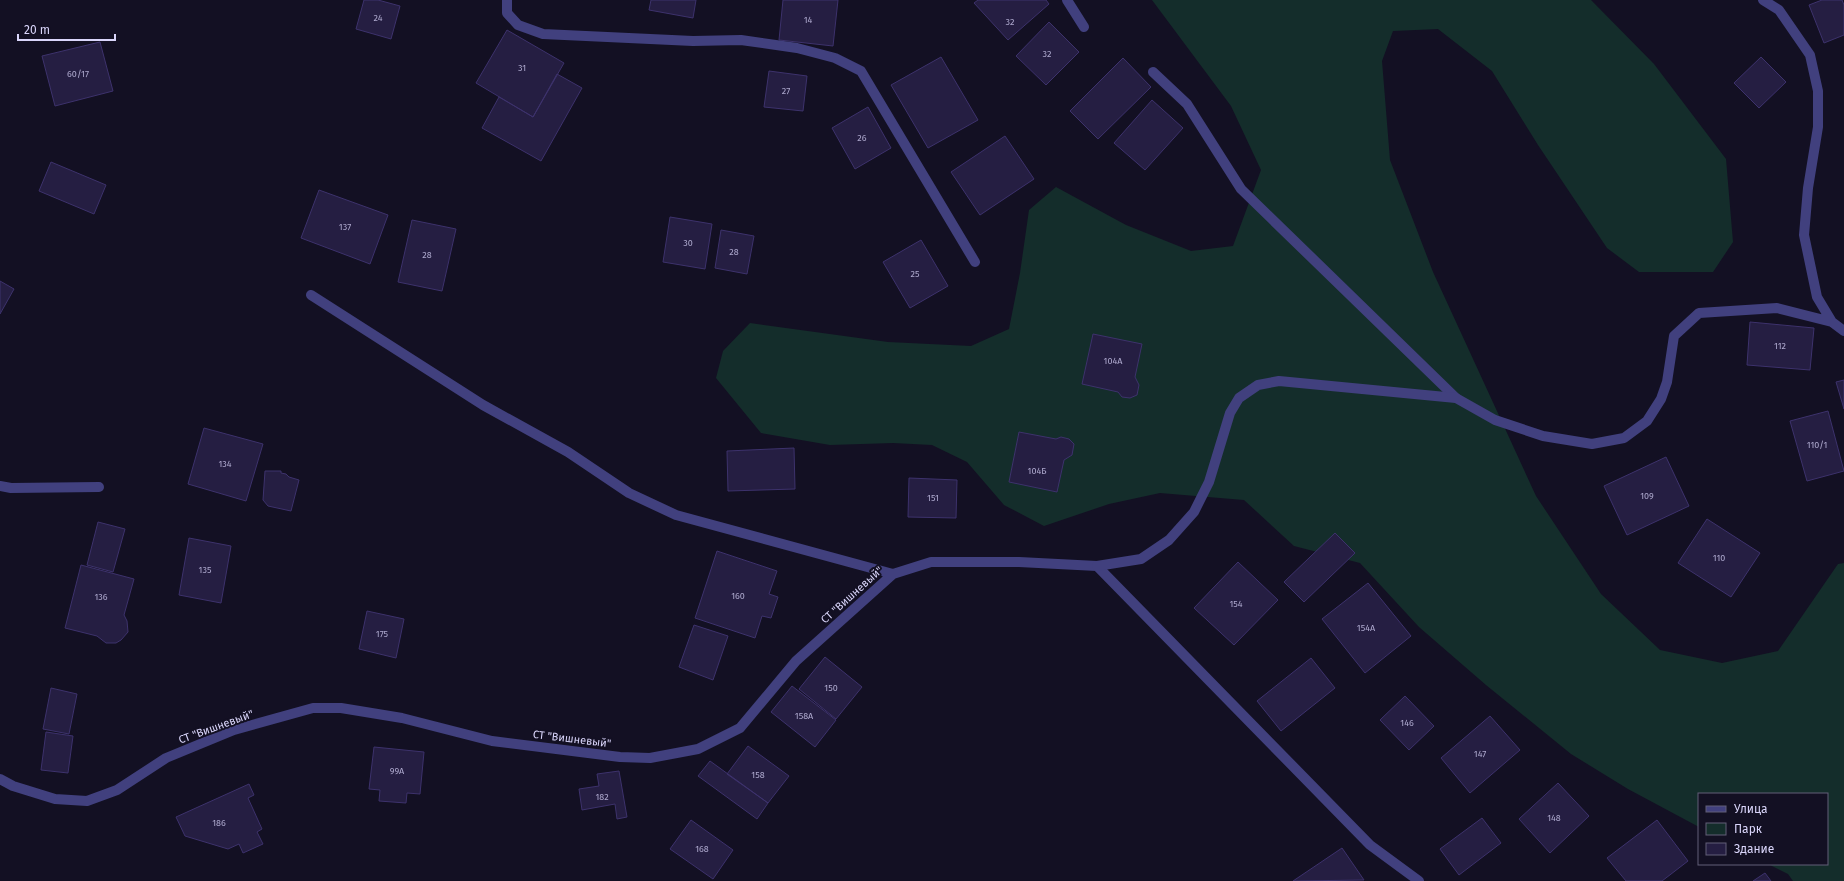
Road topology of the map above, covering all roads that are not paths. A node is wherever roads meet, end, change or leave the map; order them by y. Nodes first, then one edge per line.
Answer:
1 (507, 0) edge
2 (1066, 0) edge
3 (1763, 0) edge
4 (1084, 27) dead end
5 (1153, 72) dead end
6 (975, 262) dead end
7 (311, 294) dead end
8 (1832, 322) junction
9 (1844, 331) edge
10 (1456, 398) junction
11 (0, 486) edge
12 (99, 487) dead end
13 (1097, 566) junction
14 (893, 574) junction
15 (0, 779) edge
16 (1419, 881) edge

1 - 6 street
2 - 4 street
3 - 8 street
5 - 10 street
7 - 14 street
8 - 9 street
8 - 10 street
10 - 13 street, СТ "Вишневый"
11 - 12 street
13 - 14 street, СТ "Вишневый"
13 - 16 street
14 - 15 street, СТ "Вишневый"

